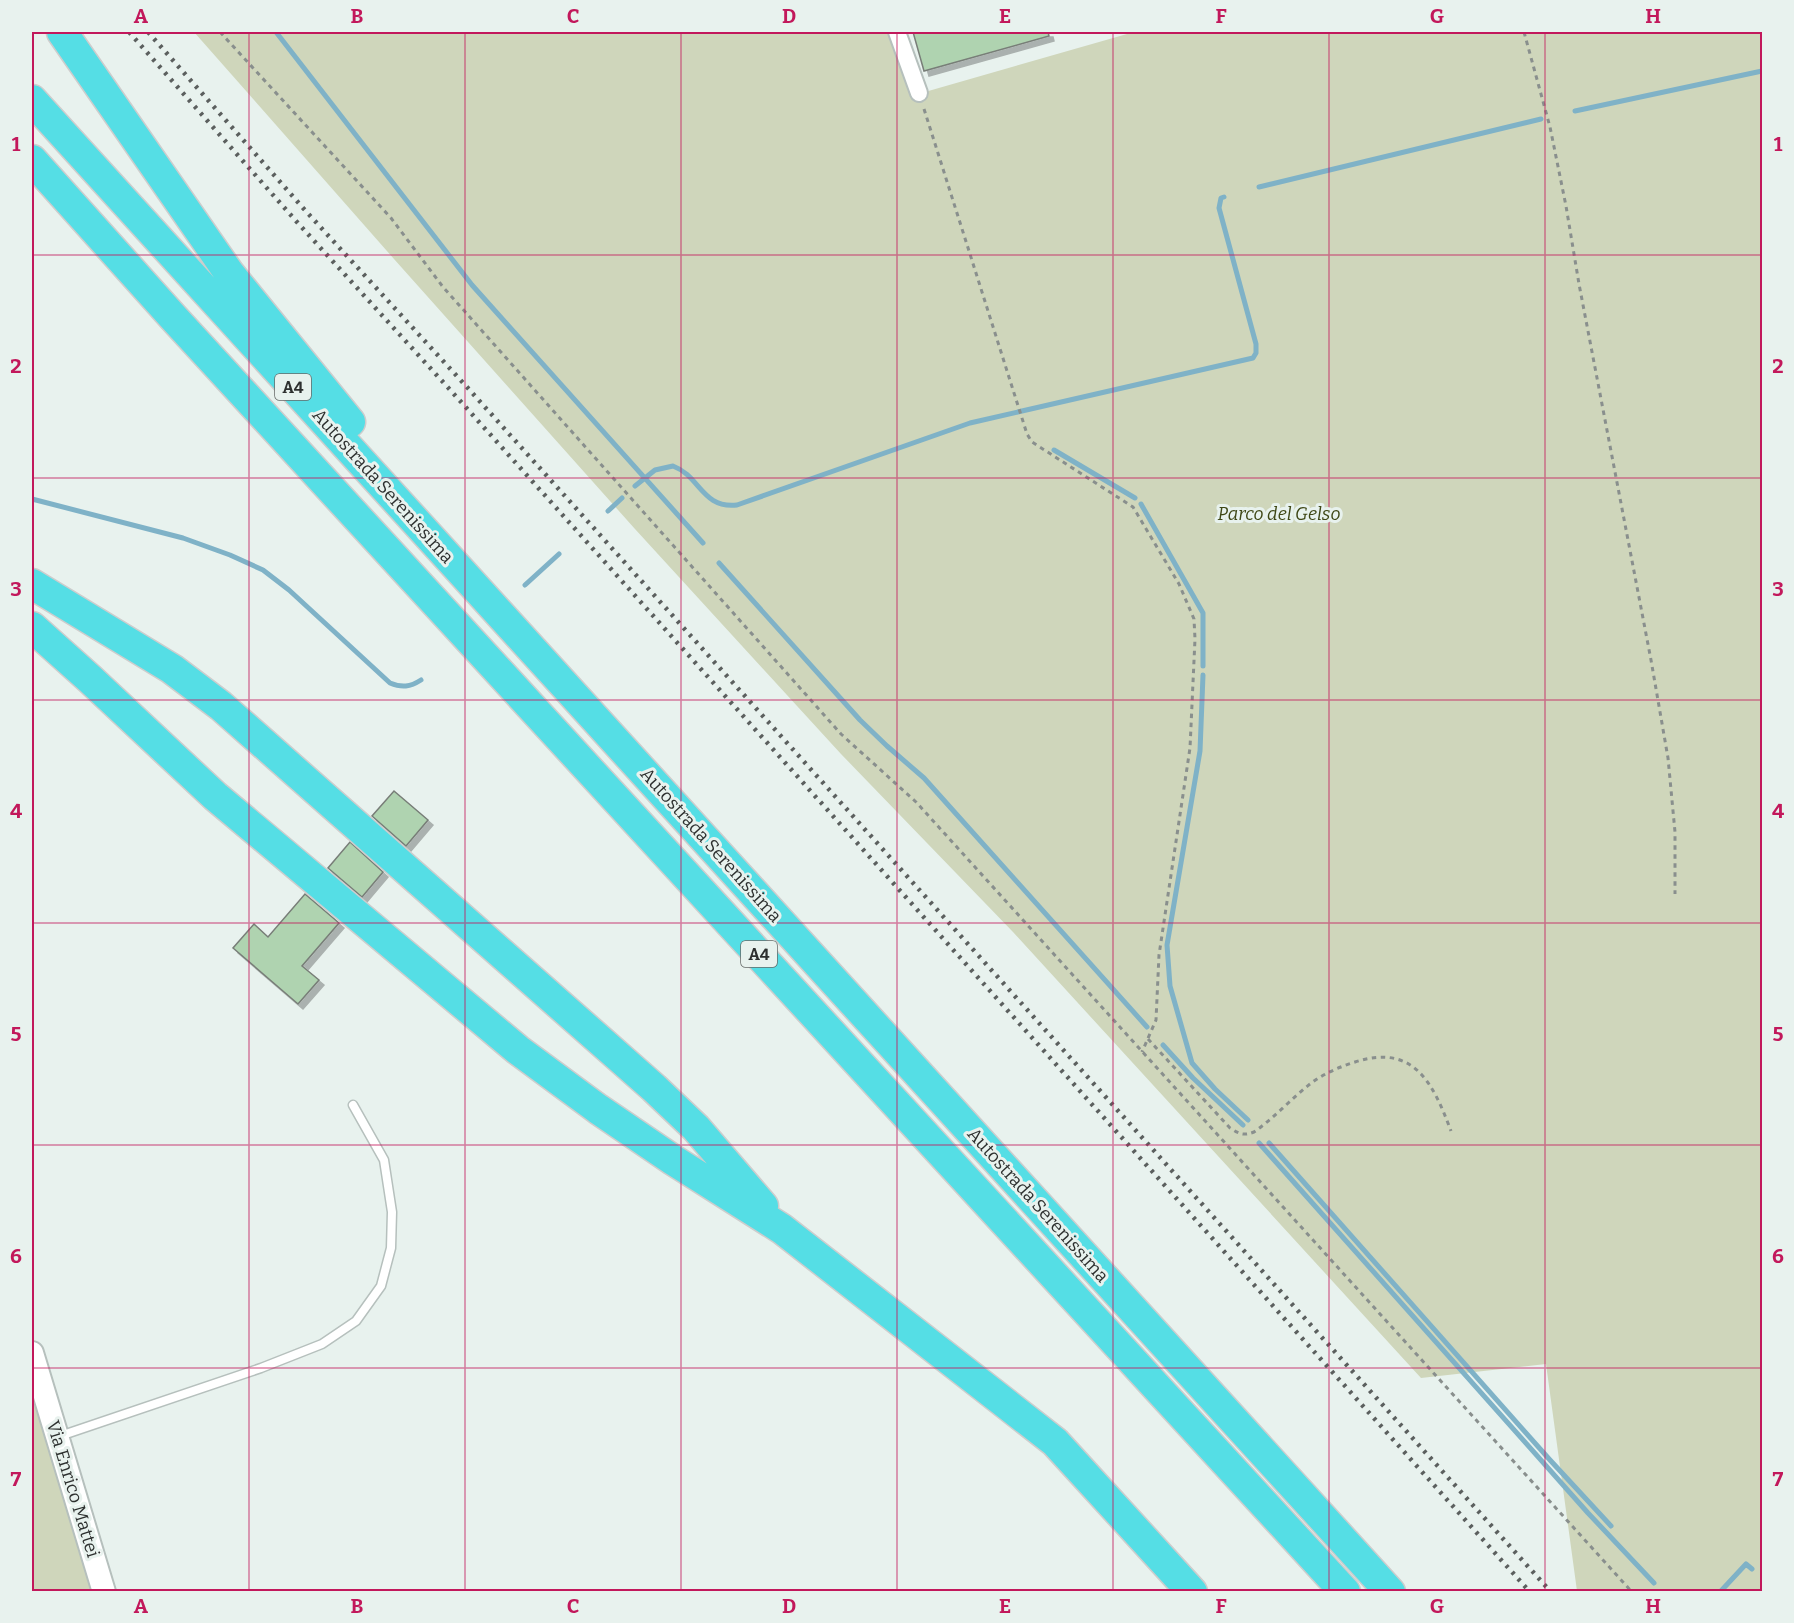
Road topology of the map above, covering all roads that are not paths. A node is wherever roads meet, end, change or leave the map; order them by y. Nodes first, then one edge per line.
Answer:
1 (62, 32) edge
2 (897, 32) edge
3 (919, 93) road end
4 (32, 100) edge
5 (32, 159) edge
6 (32, 190) edge
7 (172, 316) junction
8 (32, 584) edge
9 (32, 627) edge
10 (554, 674) junction
11 (353, 1105) dead end
12 (782, 1229) junction
13 (32, 1353) edge
14 (948, 1359) junction
15 (57, 1437) junction
16 (104, 1592) edge
17 (1167, 1592) edge
18 (1192, 1592) edge
19 (1345, 1592) edge
20 (1390, 1592) edge

1 - 10 highway
2 - 3 street
4 - 10 highway, Autostrada Serenissima / A4
5 - 7 highway, Autostrada Serenissima / A4
6 - 7 highway
7 - 19 highway, Autostrada Serenissima / A4
8 - 12 highway
9 - 12 highway
10 - 20 highway, Autostrada Serenissima / A4
11 - 15 lane
12 - 14 highway
13 - 15 street, Via Enrico Mattei
14 - 17 highway
14 - 18 highway
15 - 16 street, Via Enrico Mattei

